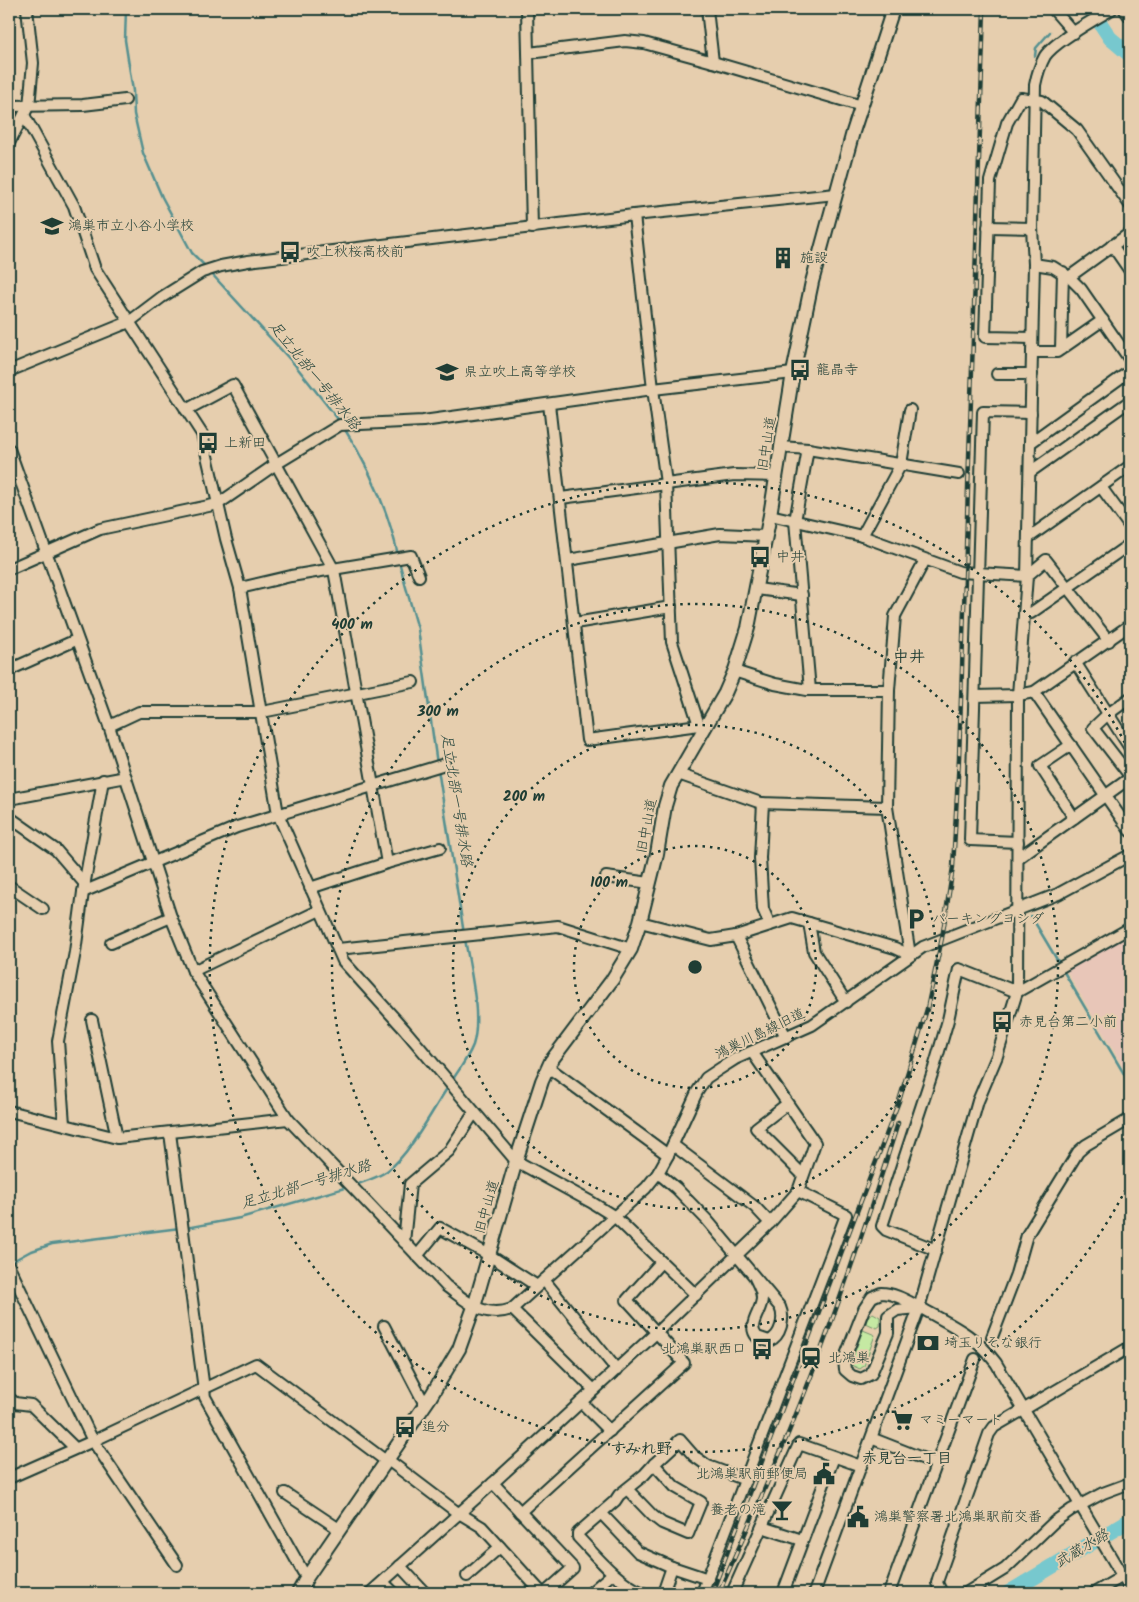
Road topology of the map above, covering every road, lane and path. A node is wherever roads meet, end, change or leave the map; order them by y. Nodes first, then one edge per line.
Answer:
1 (27, 9) edge
2 (528, 9) edge
3 (707, 9) edge
4 (893, 9) edge
5 (1053, 9) edge
6 (1112, 9) edge
7 (1124, 9) edge
8 (1130, 17) edge
9 (1077, 31) junction
10 (529, 53) junction
11 (713, 62) junction
12 (125, 100) dead end
13 (1034, 101) junction
14 (29, 105) junction
15 (9, 106) edge
16 (862, 106) junction
17 (24, 115) junction
18 (9, 143) edge
19 (836, 194) junction
20 (1130, 206) edge
21 (634, 215) junction
22 (988, 227) junction
23 (532, 228) junction
24 (1032, 228) junction
25 (1130, 233) edge
26 (1112, 245) junction
27 (1034, 264) junction
28 (1130, 270) edge
29 (1066, 275) junction
30 (1103, 320) junction
31 (129, 322) junction
32 (1032, 338) junction
33 (1061, 349) junction
34 (1032, 352) junction
35 (1130, 360) edge
36 (9, 371) edge
37 (1130, 371) edge
38 (793, 373) junction
39 (997, 374) dead end
40 (1032, 374) junction
41 (653, 389) junction
42 (1130, 401) edge
43 (549, 404) junction
44 (186, 410) junction
45 (910, 410) dead end
46 (1031, 413) junction
47 (1030, 443) junction
48 (782, 447) junction
49 (9, 449) edge
50 (808, 449) junction
51 (276, 464) junction
52 (900, 464) junction
53 (1130, 468) edge
54 (1030, 472) junction
55 (959, 474) dead end
56 (777, 476) junction
57 (666, 483) junction
58 (1101, 487) junction
59 (561, 498) junction
60 (218, 504) junction
61 (770, 515) junction
62 (795, 521) junction
63 (1130, 527) edge
64 (766, 536) junction
65 (862, 536) junction
66 (1028, 538) junction
67 (668, 542) junction
68 (1130, 544) edge
69 (46, 552) junction
70 (568, 560) junction
71 (925, 560) junction
72 (9, 569) edge
73 (334, 570) junction
74 (978, 574) junction
75 (419, 576) dead end
76 (1027, 576) junction
77 (240, 588) junction
78 (1069, 588) junction
79 (756, 589) junction
80 (802, 595) junction
81 (671, 607) junction
82 (1024, 613) junction
83 (575, 623) junction
84 (1130, 625) edge
85 (76, 640) junction
86 (1109, 640) junction
87 (1075, 662) junction
88 (9, 670) edge
89 (734, 672) junction
90 (413, 682) dead end
91 (810, 690) junction
92 (889, 690) junction
93 (1034, 692) junction
94 (356, 694) junction
95 (1018, 695) junction
96 (975, 696) junction
97 (1130, 698) edge
98 (262, 712) junction
99 (1108, 714) junction
100 (109, 726) junction
101 (702, 727) junction
102 (1071, 745) junction
103 (1130, 748) edge
104 (444, 765) dead end
105 (678, 774) junction
106 (126, 777) junction
107 (1130, 777) edge
108 (103, 780) junction
109 (372, 786) junction
110 (1106, 796) junction
111 (9, 799) edge
112 (763, 803) junction
113 (887, 807) junction
114 (278, 814) junction
115 (9, 817) edge
116 (1074, 818) junction
117 (1130, 831) edge
118 (1018, 842) junction
119 (440, 848) dead end
120 (1130, 855) edge
121 (1018, 858) junction
122 (153, 862) junction
123 (387, 863) junction
124 (606, 877) dead end
125 (650, 883) junction
126 (9, 886) edge
127 (84, 888) junction
128 (310, 888) junction
129 (44, 909) dead end
130 (1018, 909) junction
131 (320, 910) junction
132 (171, 917) junction
133 (640, 922) junction
134 (809, 923) junction
135 (770, 925) junction
136 (1130, 928) edge
137 (736, 936) junction
138 (110, 943) dead end
139 (338, 949) junction
140 (631, 949) junction
141 (910, 955) junction
142 (193, 971) junction
143 (1017, 992) junction
144 (846, 1002) junction
145 (92, 1020) dead end
146 (786, 1037) junction
147 (752, 1052) junction
148 (548, 1068) junction
149 (787, 1104) junction
150 (9, 1111) edge
151 (474, 1113) junction
152 (1130, 1118) edge
153 (288, 1119) junction
154 (64, 1124) junction
155 (170, 1133) junction
156 (117, 1138) junction
157 (673, 1145) junction
158 (668, 1155) junction
159 (516, 1161) junction
160 (658, 1173) junction
161 (803, 1175) junction
162 (798, 1191) junction
163 (614, 1217) junction
164 (770, 1223) junction
165 (404, 1242) junction
166 (936, 1250) junction
167 (489, 1255) junction
168 (736, 1255) junction
169 (417, 1256) junction
170 (661, 1262) junction
171 (10, 1270) edge
172 (755, 1278) junction
173 (541, 1283) junction
174 (696, 1295) junction
175 (474, 1307) junction
176 (919, 1308) junction
177 (512, 1309) junction
178 (384, 1326) dead end
179 (656, 1333) junction
180 (992, 1336) dead end
181 (1130, 1347) edge
182 (975, 1359) dead end
183 (616, 1370) junction
184 (202, 1389) junction
185 (594, 1390) junction
186 (9, 1398) edge
187 (581, 1402) junction
188 (426, 1403) junction
189 (1024, 1410) junction
190 (610, 1431) junction
191 (876, 1440) dead end
192 (93, 1441) junction
193 (75, 1448) junction
194 (834, 1457) junction
195 (387, 1461) junction
196 (654, 1464) junction
197 (937, 1464) junction
198 (861, 1466) junction
199 (9, 1478) edge
200 (746, 1480) junction
201 (493, 1483) junction
202 (1130, 1483) edge
203 (627, 1489) junction
204 (285, 1493) dead end
205 (1083, 1507) junction
206 (460, 1512) junction
207 (520, 1512) junction
208 (601, 1512) junction
209 (762, 1527) junction
210 (339, 1529) junction
211 (802, 1540) junction
212 (500, 1547) junction
213 (177, 1565) dead end
214 (400, 1566) junction
215 (672, 1568) junction
216 (612, 1574) junction
217 (467, 1576) dead end
218 (1123, 1576) junction
219 (307, 1577) junction
220 (708, 1578) junction
221 (383, 1582) junction
222 (1130, 1590) edge
223 (301, 1592) edge
224 (370, 1593) edge
225 (394, 1593) edge
226 (425, 1593) edge
227 (543, 1593) edge
228 (590, 1593) edge
229 (643, 1593) edge
230 (663, 1593) edge
231 (702, 1593) edge
232 (732, 1593) edge
233 (783, 1593) edge
234 (814, 1593) edge
235 (889, 1593) edge
236 (942, 1593) edge
237 (966, 1593) edge
238 (1094, 1593) edge

1 - 14 street
2 - 10 street
3 - 11 street
4 - 16 main road, 旧中山道
5 - 9 street
6 - 9 street
7 - 8 street
9 - 13 street
10 - 11 street
10 - 23 street
11 - 16 street
12 - 14 street
13 - 20 street
13 - 22 street
13 - 24 street
14 - 15 street
14 - 17 street
16 - 19 main road, 旧中山道
17 - 18 street
17 - 31 street
19 - 21 street
19 - 38 main road, 旧中山道
21 - 23 street
21 - 41 street
22 - 24 street
22 - 32 street
23 - 31 street
24 - 27 street
25 - 26 street
26 - 28 street
26 - 29 street
27 - 29 street
27 - 32 street
29 - 30 street
29 - 33 street
30 - 33 street
30 - 35 street
31 - 36 street
31 - 44 street
32 - 34 street
33 - 34 street
34 - 40 street
37 - 47 street
38 - 41 street
38 - 48 main road, 旧中山道
39 - 40 street
40 - 46 street
41 - 43 street
41 - 57 street
42 - 54 street
43 - 51 street
43 - 59 street
44 - 51 street
44 - 60 street
45 - 52 street
46 - 47 street
46 - 74 street
47 - 54 street
48 - 50 street
48 - 56 main road, 旧中山道
49 - 69 street
50 - 52 street
50 - 62 street
51 - 60 street
51 - 73 street
52 - 55 street
52 - 65 street
53 - 58 street
54 - 66 street
56 - 57 street
56 - 61 main road, 旧中山道
57 - 59 street
57 - 67 street
58 - 63 street
58 - 66 street
59 - 70 street
60 - 69 street
60 - 77 street
61 - 62 street
61 - 64 main road, 旧中山道
62 - 65 street
62 - 80 street
64 - 67 street
64 - 79 main road, 旧中山道
65 - 71 street
66 - 76 street
67 - 70 street
67 - 81 street
68 - 78 street
69 - 72 street
69 - 85 street
70 - 83 street
71 - 74 street
71 - 92 street
73 - 75 street
73 - 77 street
73 - 94 street
74 - 76 street
74 - 96 street
76 - 78 street
76 - 82 street
77 - 98 street
78 - 82 street
78 - 86 street
79 - 80 street
79 - 89 main road, 旧中山道
80 - 91 street
81 - 83 street
81 - 101 street
82 - 95 street
83 - 101 street
84 - 86 street
85 - 88 street
85 - 100 street
86 - 87 street
87 - 93 street
87 - 99 street
89 - 91 street
89 - 101 main road, 旧中山道
90 - 94 street
91 - 92 street
92 - 113 street
93 - 95 street
93 - 102 street
94 - 98 street
94 - 109 street
95 - 96 street
95 - 118 street
96 - 118 street
97 - 99 street
98 - 100 street
98 - 114 street
99 - 103 street
99 - 107 street
100 - 106 street
101 - 105 main road, 旧中山道
102 - 110 street
102 - 116 street
104 - 109 street
105 - 112 street
105 - 125 main road, 旧中山道
106 - 108 street
106 - 122 street
107 - 110 street
108 - 111 street
108 - 127 street
109 - 114 street
109 - 123 street
110 - 116 street
110 - 117 street
112 - 113 street
112 - 135 street
113 - 141 street
114 - 122 street
114 - 128 street
115 - 127 street
116 - 121 street
118 - 121 street
119 - 123 street
120 - 130 street, 鴻巣川島線旧道
121 - 130 street
122 - 127 street
122 - 132 street
123 - 128 street
124 - 125 street
125 - 133 main road, 旧中山道
126 - 129 street
127 - 154 street
128 - 131 street
130 - 141 street, 鴻巣川島線旧道
130 - 143 street
131 - 139 street
131 - 142 street
132 - 138 street
132 - 142 street
133 - 137 street
133 - 140 main road, 旧中山道
134 - 135 street
134 - 141 street
134 - 144 street
135 - 137 street
136 - 143 street
137 - 146 street
139 - 140 street
139 - 151 street
140 - 148 main road, 旧中山道
141 - 144 street, 鴻巣川島線旧道
142 - 153 street
143 - 166 street
143 - 166 street
144 - 146 street, 鴻巣川島線旧道
145 - 156 street
146 - 147 street, 鴻巣川島線旧道
147 - 149 street
147 - 157 street, 鴻巣川島線旧道
148 - 158 street
148 - 159 main road, 旧中山道
149 - 161 street
149 - 161 street
150 - 154 street
151 - 159 street
151 - 165 street
152 - 180 street
153 - 155 street
153 - 165 street
154 - 156 street
155 - 156 street
155 - 184 street
157 - 158 street, 鴻巣川島線旧道
157 - 164 street
158 - 160 street, 鴻巣川島線旧道
159 - 163 street
159 - 167 main road, 旧中山道
160 - 163 street, 鴻巣川島線旧道
160 - 168 street
161 - 162 street
162 - 164 street
162 - 200 street
163 - 170 street
163 - 173 street, 鴻巣川島線旧道
164 - 168 street
165 - 169 street
166 - 176 street
167 - 169 street
167 - 173 street
167 - 175 main road, 旧中山道
168 - 172 street
168 - 174 street
169 - 175 street
170 - 174 street
170 - 179 street
171 - 192 street
172 - 172 street
173 - 177 street, 鴻巣川島線旧道
173 - 183 street
174 - 179 street
175 - 177 street
175 - 188 main road, 旧中山道
176 - 176 street
176 - 189 street
176 - 198 street
177 - 185 street
178 - 188 street
179 - 183 street
179 - 190 street
181 - 189 street
182 - 197 street
183 - 185 street
184 - 192 street
184 - 195 street
184 - 219 street
185 - 187 street
186 - 193 street
187 - 190 street
187 - 201 street
188 - 195 main road, 旧中山道
189 - 205 street
189 - 236 street
190 - 207 street
191 - 197 street
192 - 193 street
192 - 213 street
193 - 199 street
194 - 198 street
194 - 209 street
194 - 211 street
195 - 206 street
195 - 210 main road, 旧中山道
196 - 200 street
196 - 203 street
196 - 203 street
197 - 235 street
198 - 234 street
200 - 220 street
201 - 206 street
201 - 207 street
202 - 205 street
203 - 208 street
204 - 210 street
205 - 218 street
205 - 237 street
206 - 212 street
206 - 214 street
207 - 227 street
208 - 215 street
208 - 216 street
209 - 211 street
209 - 232 street
210 - 219 main road, 旧中山道
211 - 233 street
212 - 217 street
212 - 227 street
214 - 221 street
214 - 226 street
215 - 220 street
215 - 230 street
216 - 228 street
216 - 229 street
218 - 222 street
218 - 238 street
219 - 223 main road, 旧中山道
220 - 231 street
221 - 224 street
221 - 225 street

